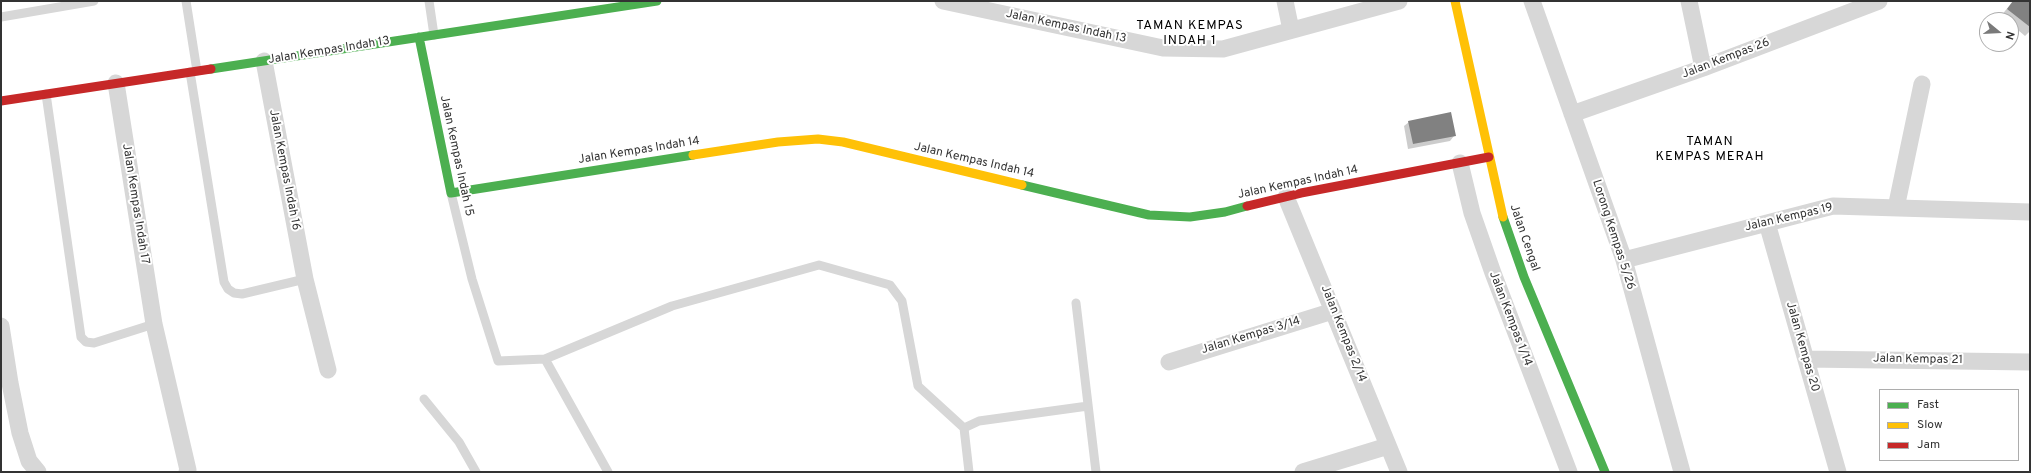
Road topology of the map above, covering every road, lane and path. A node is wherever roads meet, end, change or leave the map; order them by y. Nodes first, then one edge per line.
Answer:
1 (94, 1) edge
2 (186, 1) edge
3 (429, 1) edge
4 (657, 1) edge
5 (943, 1) edge
6 (1285, 1) edge
7 (1399, 1) edge
8 (1455, 1) edge
9 (1532, 1) edge
10 (1689, 1) edge
11 (1879, 1) edge
12 (1844, 7) edge
13 (1, 16) edge
14 (1291, 30) junction
15 (434, 35) junction
16 (419, 37) junction
17 (264, 61) junction
18 (1703, 68) junction
19 (193, 72) junction
20 (116, 83) junction
21 (1922, 84) dead end
22 (46, 94) junction
23 (1, 101) edge
24 (1572, 114) junction
25 (1489, 157) junction
26 (1460, 163) junction
27 (451, 193) junction
28 (1286, 196) junction
29 (1896, 208) junction
30 (2030, 212) edge
31 (1767, 222) junction
32 (1624, 260) junction
33 (305, 279) junction
34 (1076, 303) dead end
35 (1333, 310) junction
36 (154, 324) junction
37 (1, 326) edge
38 (1806, 358) junction
39 (545, 359) junction
40 (1168, 362) dead end
41 (2030, 362) edge
42 (328, 370) dead end
43 (5, 383) edge
44 (424, 399) dead end
45 (1088, 406) junction
46 (964, 428) junction
47 (1388, 446) junction
48 (38, 472) edge
49 (187, 472) edge
50 (476, 472) edge
51 (608, 472) edge
52 (969, 472) edge
53 (1096, 472) edge
54 (1303, 472) edge
55 (1399, 472) edge
56 (1569, 472) edge
57 (1605, 472) edge
58 (1682, 472) edge
59 (1838, 472) edge

1 - 13 lane
2 - 19 lane
3 - 15 lane
4 - 15 street, Jalan Kempas Indah 13
5 - 14 street, Jalan Kempas Indah 13
6 - 14 street
7 - 14 street, Jalan Kempas Indah 13
8 - 25 street, Jalan Cengal
9 - 24 street, Lorong Kempas 5/26
10 - 18 street
11 - 12 street, Jalan Kempas 26
12 - 18 street, Jalan Kempas 26
15 - 16 street, Jalan Kempas Indah 13
16 - 17 street, Jalan Kempas Indah 13
16 - 27 street, Jalan Kempas Indah 15
17 - 19 street, Jalan Kempas Indah 13
17 - 33 street, Jalan Kempas Indah 16
18 - 24 street, Jalan Kempas 26
19 - 20 street, Jalan Kempas Indah 13
19 - 33 lane
20 - 22 street, Jalan Kempas Indah 13
20 - 36 street, Jalan Kempas Indah 17
21 - 29 street
22 - 23 street, Jalan Kempas Indah 13
22 - 36 lane
24 - 32 street, Lorong Kempas 5/26
25 - 26 street, Jalan Kempas Indah 14
25 - 57 street, Jalan Cengal
26 - 28 street, Jalan Kempas Indah 14
26 - 56 street, Jalan Kempas 1/14
27 - 28 street, Jalan Kempas Indah 14
27 - 39 lane, Jalan Kempas Indah 15
28 - 35 street, Jalan Kempas 2/14
29 - 30 street, Jalan Kempas 19
29 - 31 street, Jalan Kempas 19
31 - 32 street, Jalan Kempas 19
31 - 38 street, Jalan Kempas 20
32 - 58 street, Lorong Kempas 5/26
33 - 42 street, Jalan Kempas Indah 16
34 - 45 lane
35 - 40 street, Jalan Kempas 3/14
35 - 47 street, Jalan Kempas 2/14
36 - 49 street, Jalan Kempas Indah 17
37 - 43 street
38 - 41 street, Jalan Kempas 21
38 - 59 street, Jalan Kempas 20
39 - 46 lane
39 - 51 lane
43 - 48 street
44 - 50 lane
45 - 46 lane
45 - 53 lane
46 - 52 lane
47 - 54 street
47 - 55 street, Jalan Kempas 2/14

